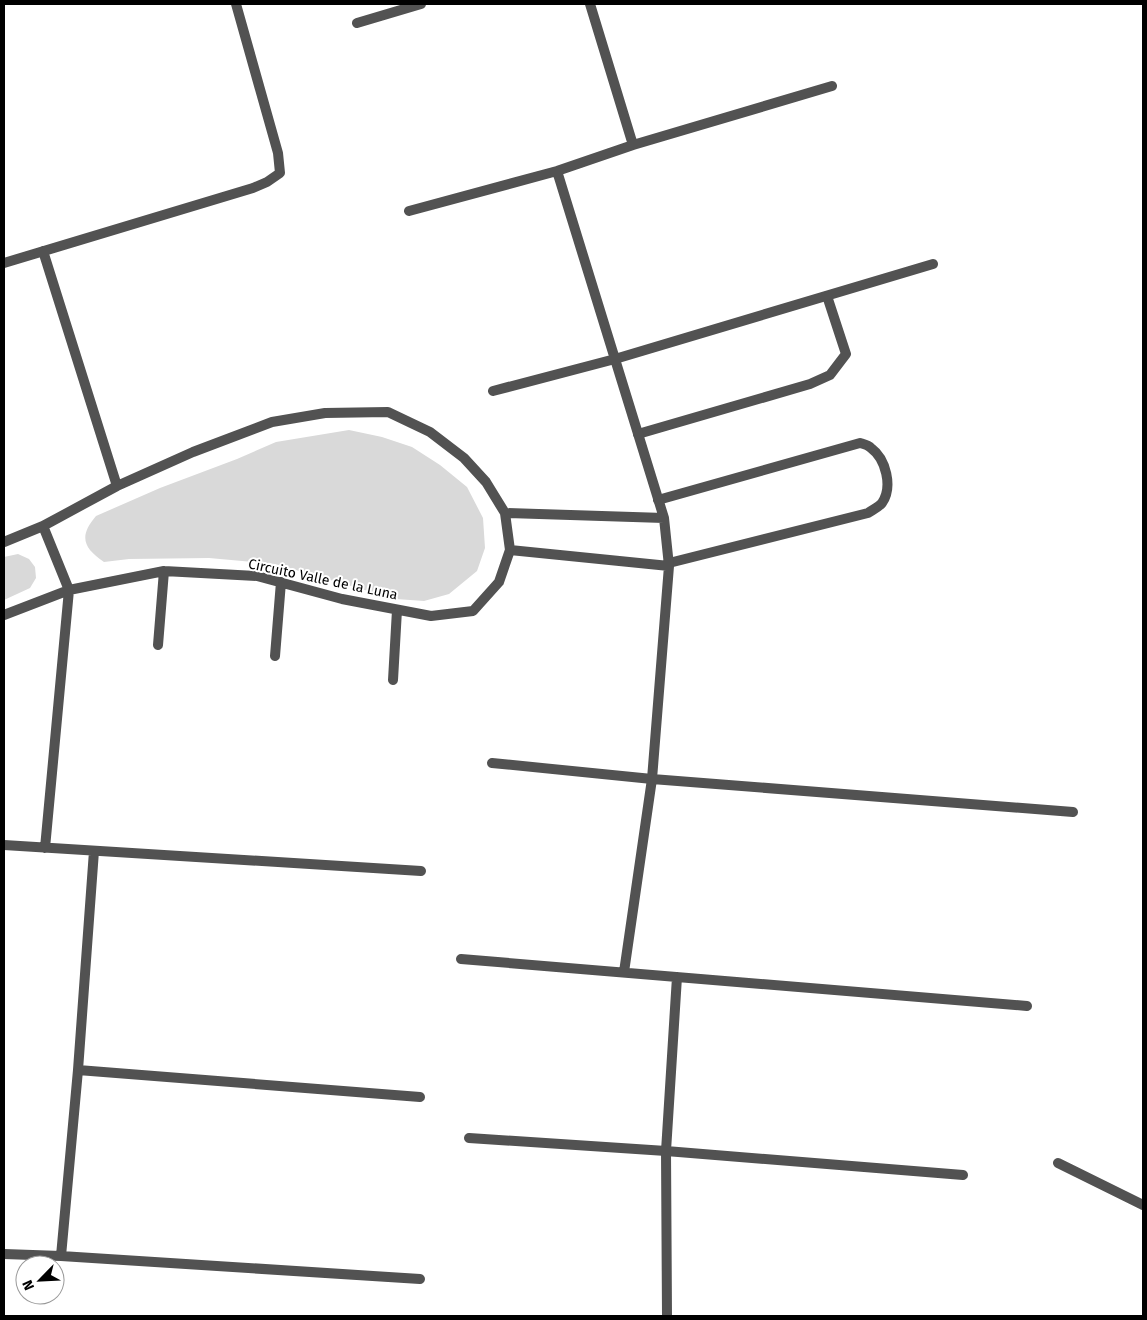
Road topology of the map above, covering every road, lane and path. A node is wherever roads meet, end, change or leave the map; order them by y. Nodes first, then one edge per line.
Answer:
1 (236, 4) edge
2 (421, 4) edge
3 (590, 4) edge
4 (357, 23) dead end
5 (832, 86) dead end
6 (633, 145) junction
7 (557, 171) junction
8 (409, 211) dead end
9 (43, 251) junction
10 (4, 263) edge
11 (933, 264) dead end
12 (828, 296) junction
13 (616, 359) junction
14 (493, 391) dead end
15 (638, 434) junction
16 (117, 486) junction
17 (658, 500) junction
18 (505, 513) junction
19 (664, 518) junction
20 (43, 526) junction
21 (4, 542) edge
22 (510, 550) junction
23 (669, 565) junction
24 (164, 571) junction
25 (281, 582) junction
26 (69, 590) junction
27 (397, 610) junction
28 (4, 614) edge
29 (158, 645) dead end
30 (275, 656) dead end
31 (393, 680) dead end
32 (492, 763) dead end
33 (652, 779) junction
34 (1072, 812) dead end
35 (4, 845) edge
36 (45, 848) junction
37 (94, 851) junction
38 (421, 871) dead end
39 (461, 959) dead end
40 (624, 972) junction
41 (677, 976) junction
42 (1027, 1006) dead end
43 (78, 1070) junction
44 (420, 1097) dead end
45 (469, 1138) dead end
46 (666, 1151) junction
47 (1058, 1163) dead end
48 (963, 1175) dead end
49 (1143, 1205) edge
50 (4, 1254) edge
51 (32, 1255) edge
52 (61, 1255) edge
53 (65, 1256) edge
54 (420, 1279) dead end
55 (667, 1316) edge

1 - 9 street
2 - 4 street
3 - 6 street
5 - 6 street
6 - 7 street
7 - 8 street
7 - 13 street
9 - 10 street
9 - 16 street
11 - 12 street
12 - 13 street
12 - 15 street
13 - 14 street
13 - 15 street
15 - 17 street
16 - 18 street, Circuito Valle de la Luna
16 - 20 street, Circuito Valle de la Luna
17 - 19 street
17 - 23 street
18 - 19 street
18 - 22 street, Circuito Valle de la Luna
19 - 23 street
20 - 21 street, Circuito Valle de la Luna
20 - 26 street
22 - 23 street
22 - 27 street, Circuito Valle de la Luna
23 - 33 street
24 - 25 street, Circuito Valle de la Luna
24 - 26 street, Circuito Valle de la Luna
24 - 29 street
25 - 27 street, Circuito Valle de la Luna
25 - 30 street
26 - 28 street, Circuito Valle de la Luna
26 - 36 street
27 - 31 street
32 - 33 street
33 - 34 street
33 - 40 street
35 - 36 street
36 - 37 street
37 - 38 street
37 - 43 street
39 - 40 street
40 - 41 street
41 - 42 street
41 - 46 street
43 - 44 street
43 - 52 street
45 - 46 street
46 - 48 street
46 - 55 street
47 - 49 street
50 - 51 street
53 - 54 street

